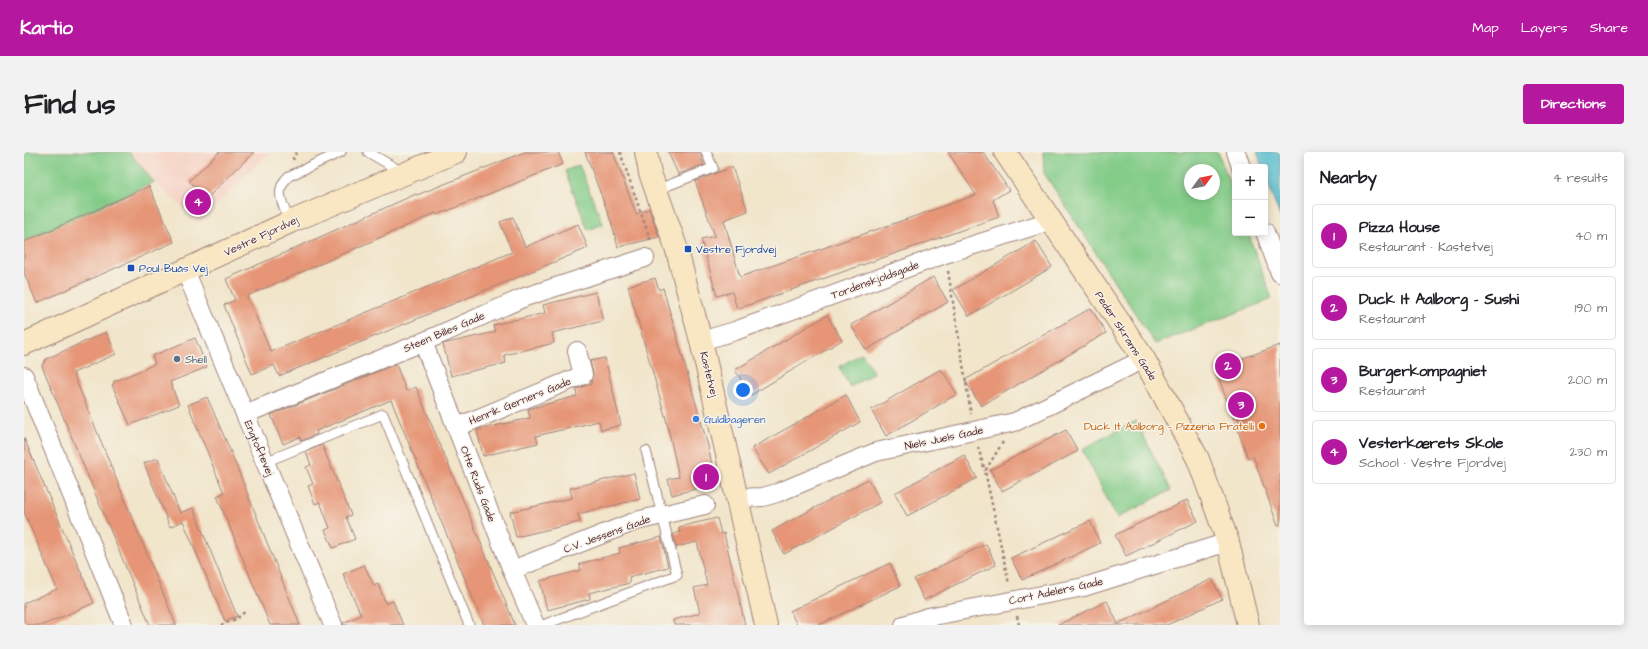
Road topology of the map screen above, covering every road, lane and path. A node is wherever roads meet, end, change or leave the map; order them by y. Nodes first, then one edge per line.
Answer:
1 (297, 152) edge
2 (341, 152) edge
3 (368, 152) edge
4 (456, 152) edge
5 (636, 152) edge
6 (706, 152) edge
7 (1005, 152) edge
8 (1236, 152) edge
9 (293, 158) dead end
10 (1240, 164) edge
11 (651, 172) edge
12 (403, 173) junction
13 (1050, 221) junction
14 (290, 222) junction
15 (1266, 236) edge
16 (945, 254) junction
17 (646, 258) dead end
18 (185, 270) junction
19 (1280, 273) edge
20 (701, 341) junction
21 (423, 342) junction
22 (24, 344) edge
23 (577, 351) dead end
24 (1144, 359) junction
25 (24, 376) edge
26 (245, 414) junction
27 (1015, 422) junction
28 (457, 427) junction
29 (974, 431) junction
30 (646, 451) dead end
31 (265, 462) junction
32 (985, 471) junction
33 (737, 498) junction
34 (705, 505) dead end
35 (662, 515) junction
36 (1228, 542) junction
37 (512, 570) junction
38 (1013, 600) junction
39 (246, 611) dead end
40 (124, 625) edge
41 (221, 625) edge
42 (333, 625) edge
43 (469, 625) edge
44 (535, 625) edge
45 (543, 625) edge
46 (766, 625) edge
47 (904, 625) edge
48 (1019, 625) edge
49 (1248, 625) edge

1 - 9 path
2 - 14 lane
3 - 12 lane
4 - 12 street, Vestre Fjordvej
5 - 11 lane, Kastetvej
6 - 11 lane
7 - 13 street, Peder Skrams Gade
8 - 10 street
11 - 20 street, Kastetvej
12 - 14 street, Vestre Fjordvej
13 - 16 street, Tordenskjoldsgade
13 - 24 street, Peder Skrams Gade
14 - 18 street, Vestre Fjordvej
15 - 19 street
16 - 20 street, Tordenskjoldsgade
16 - 29 path
17 - 21 street, Steen Billes Gade
18 - 22 street, Vestre Fjordvej
18 - 26 street, Engtoftevej
20 - 33 street, Kastetvej
21 - 26 street, Steen Billes Gade
21 - 28 street, Otte Ruds Gade
23 - 28 street, Henrik Gerners Gade
24 - 27 street, Niels Juels Gade
24 - 36 street, Peder Skrams Gade
25 - 40 street
26 - 31 street, Engtoftevej
27 - 29 street, Niels Juels Gade
27 - 32 path
28 - 37 street, Otte Ruds Gade
29 - 32 path
29 - 33 street, Niels Juels Gade
30 - 35 lane
31 - 42 street, Engtoftevej
31 - 43 lane
32 - 38 path
33 - 46 street, Kastetvej
34 - 35 street, C.V. Jessens Gade
35 - 37 street, C.V. Jessens Gade
35 - 45 lane
36 - 38 street, Cort Adelers Gade
36 - 49 street, Peder Skrams Gade
37 - 44 street, Otte Ruds Gade
38 - 47 street, Cort Adelers Gade
38 - 48 path
39 - 41 path

